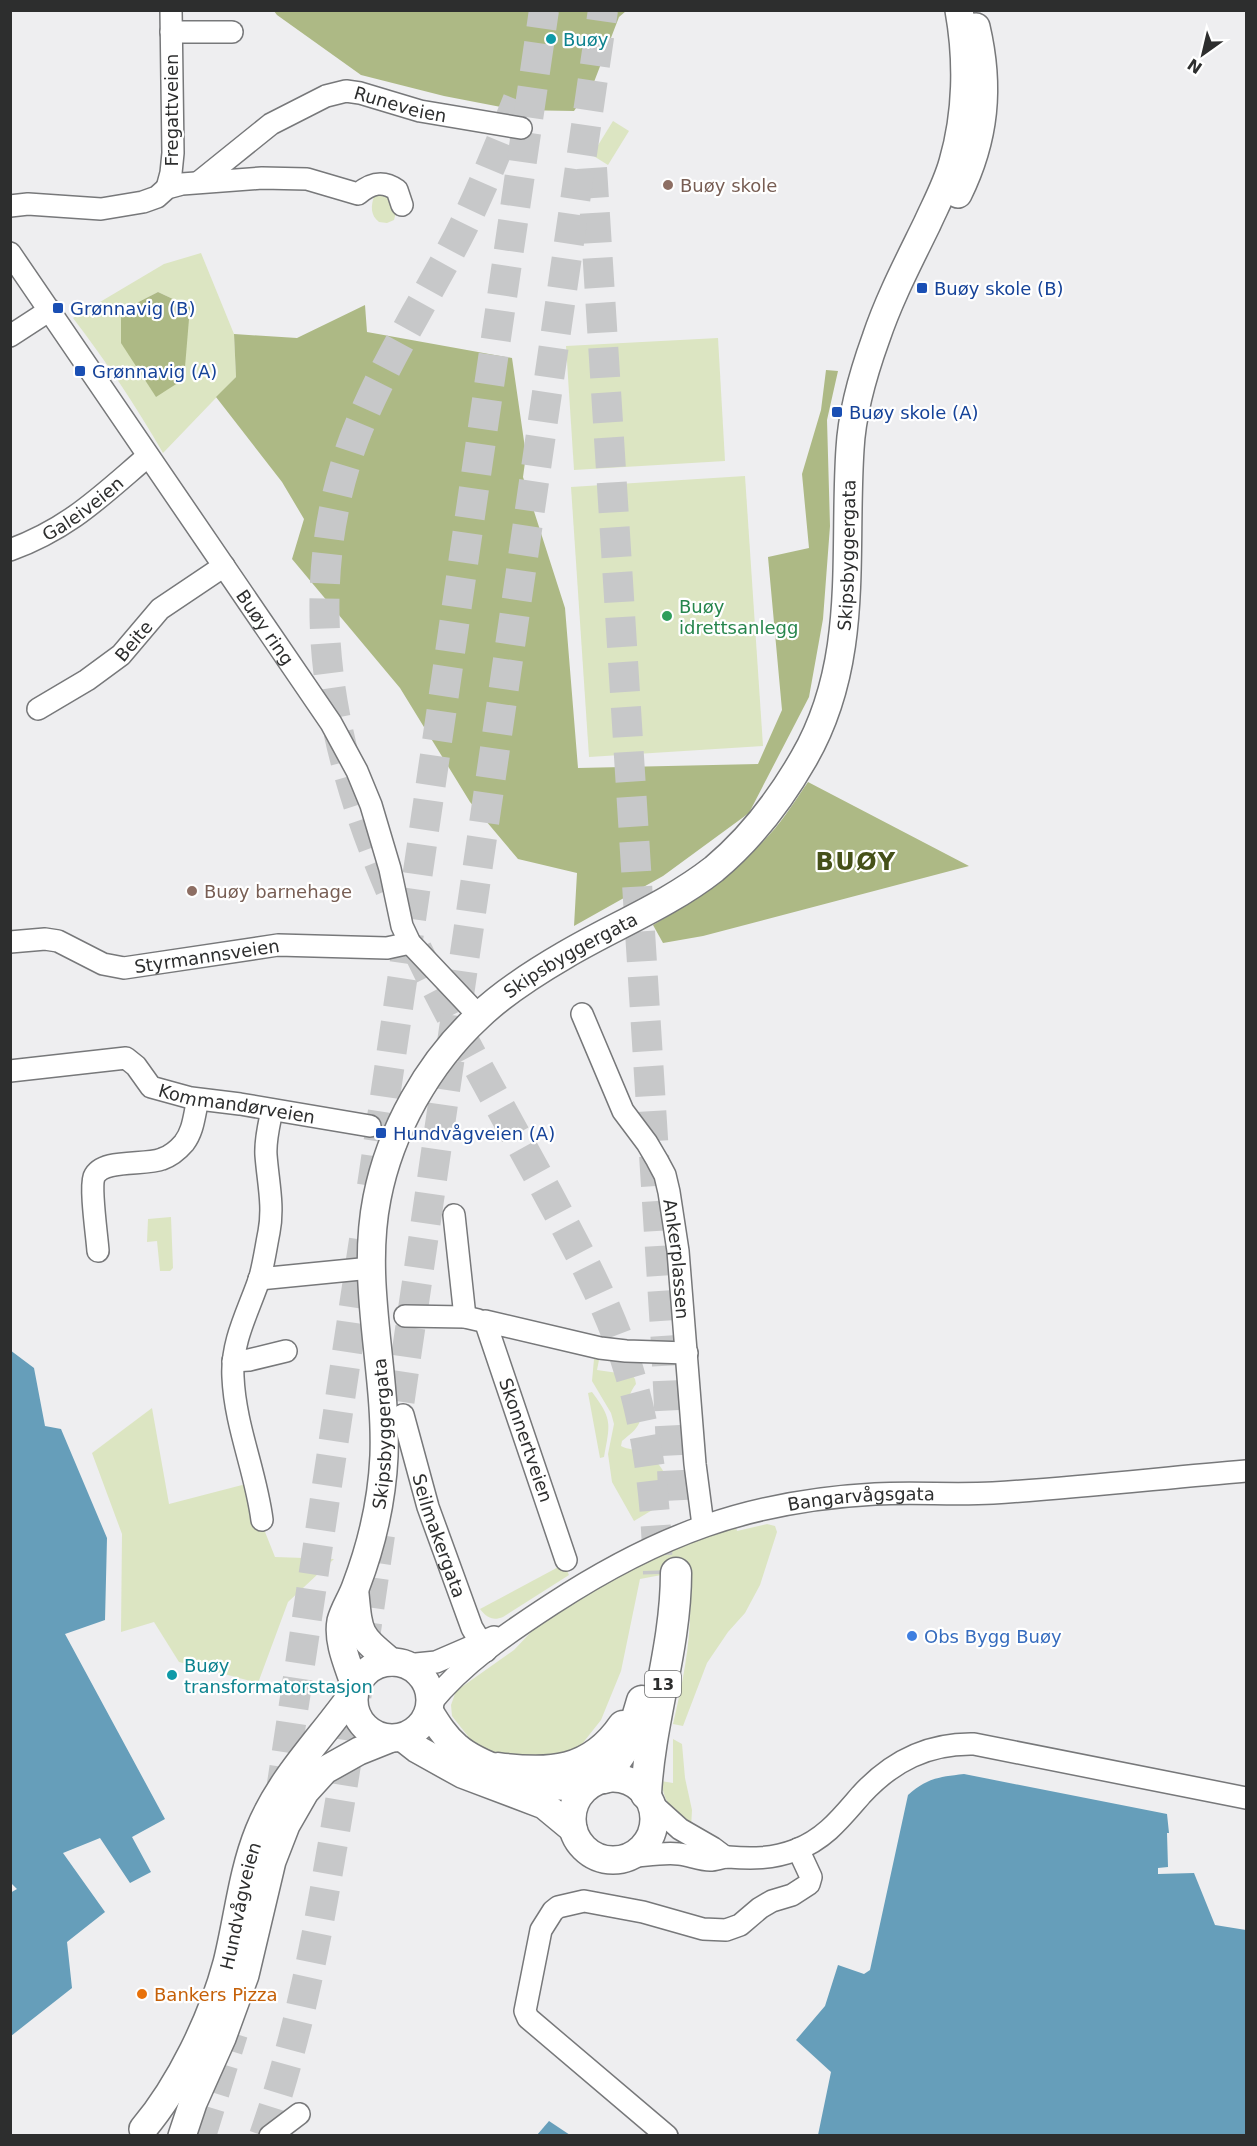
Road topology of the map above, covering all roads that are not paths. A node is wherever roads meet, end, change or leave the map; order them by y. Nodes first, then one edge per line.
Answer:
1 (171, 10) edge
2 (959, 10) edge
3 (973, 10) edge
4 (171, 32) junction
5 (232, 32) dead end
6 (521, 128) dead end
7 (199, 182) junction
8 (167, 188) junction
9 (402, 205) dead end
10 (10, 206) edge
11 (10, 253) edge
12 (50, 310) junction
13 (10, 336) edge
14 (869, 362) junction
15 (148, 456) junction
16 (10, 550) edge
17 (224, 566) junction
18 (38, 708) dead end
19 (10, 942) edge
20 (410, 943) junction
21 (582, 1014) dead end
22 (479, 1016) junction
23 (10, 1071) edge
24 (198, 1100) junction
25 (272, 1110) junction
26 (369, 1126) dead end
27 (454, 1215) dead end
28 (98, 1251) dead end
29 (371, 1268) junction
30 (259, 1279) junction
31 (405, 1316) dead end
32 (475, 1319) junction
33 (286, 1351) dead end
34 (687, 1353) junction
35 (233, 1361) junction
36 (403, 1415) dead end
37 (1246, 1471) edge
38 (262, 1520) dead end
39 (703, 1525) junction
40 (566, 1560) dead end
41 (355, 1589) junction
42 (483, 1646) junction
43 (399, 1663) junction
44 (645, 1688) junction
45 (354, 1689) junction
46 (429, 1707) junction
47 (396, 1738) junction
48 (498, 1768) junction
49 (598, 1780) junction
50 (648, 1798) junction
51 (1246, 1798) edge
52 (573, 1829) junction
53 (798, 1850) junction
54 (628, 1857) junction
55 (725, 1857) junction
56 (299, 2114) dead end
57 (137, 2132) edge
58 (170, 2136) edge
59 (182, 2136) edge
60 (270, 2136) edge
61 (667, 2136) edge

1 - 4 street, Fregattveien
2 - 14 main road, Skipsbyggergata
3 - 14 main road, Skipsbyggergata
4 - 5 street, Fregattveien
4 - 8 street, Fregattveien
6 - 7 street, Runeveien
7 - 8 street, Runeveien
7 - 9 street, Runeveien
8 - 10 street, Runeveien
11 - 12 street, Buøy ring
12 - 13 street
12 - 15 street, Buøy ring
14 - 22 main road, Skipsbyggergata
15 - 16 street, Galeiveien
15 - 17 street, Buøy ring
17 - 18 street, Beite
17 - 20 street, Buøy ring
19 - 20 street, Styrmannsveien
20 - 22 street, Buøy ring
21 - 34 street, Ankerplassen
22 - 29 main road, Skipsbyggergata
23 - 24 street, Kommandørveien
24 - 25 street, Kommandørveien
24 - 28 street
25 - 26 street, Kommandørveien
25 - 30 street
27 - 32 street, Skonnertveien
29 - 30 street
29 - 41 main road, Skipsbyggergata
30 - 35 street
31 - 32 street
32 - 34 street
32 - 40 street, Skonnertveien
33 - 35 street
34 - 39 street, Ankerplassen
35 - 38 street
36 - 42 street, Seilmakergata
37 - 39 street, Bangarvågsgata
39 - 42 street, Bangarvågsgata
41 - 43 main road, Skipsbyggergata
41 - 45 main road, Skipsbyggergata
42 - 43 street, Bangarvågsgata
42 - 46 street, Bangarvågsgata
43 - 45 main road
43 - 46 main road
44 - 48 highway, 13
44 - 49 highway, 13
44 - 50 highway, 13
45 - 47 main road
45 - 57 main road, Hundvågveien
46 - 47 main road
46 - 48 main road
47 - 52 main road
47 - 59 main road, Hundvågveien
48 - 49 main road
49 - 50 main road
49 - 52 main road
50 - 54 main road
50 - 55 street
51 - 53 street
52 - 54 main road
53 - 55 street
53 - 61 street
54 - 55 street
56 - 60 street
57 - 58 main road

